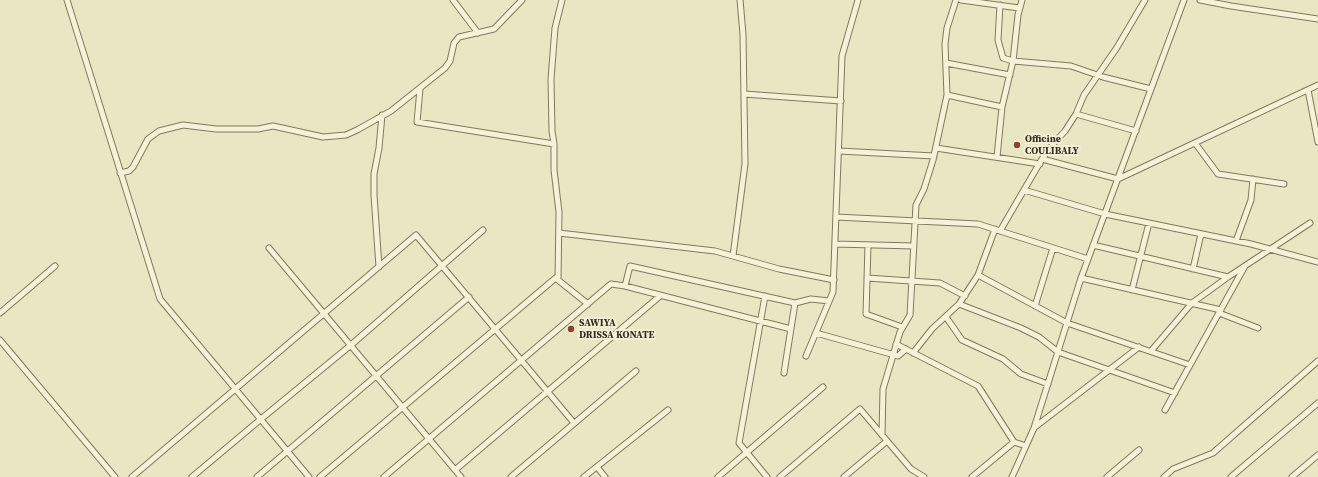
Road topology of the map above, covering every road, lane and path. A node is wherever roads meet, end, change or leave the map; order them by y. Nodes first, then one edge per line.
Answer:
1 (67, 0) edge
2 (453, 0) edge
3 (522, 0) edge
4 (562, 0) edge
5 (740, 0) edge
6 (858, 0) edge
7 (956, 0) edge
8 (961, 0) edge
9 (1022, 0) edge
10 (1145, 0) edge
11 (1184, 0) edge
12 (1200, 0) edge
13 (1000, 5) junction
14 (1019, 8) junction
15 (1318, 19) edge
16 (478, 33) junction
17 (1013, 61) junction
18 (946, 63) junction
19 (1098, 74) junction
20 (1010, 75) junction
21 (1318, 85) edge
22 (420, 89) junction
23 (1151, 89) junction
24 (1308, 90) junction
25 (744, 94) junction
26 (947, 96) junction
27 (841, 102) junction
28 (1002, 107) junction
29 (1076, 114) junction
30 (382, 115) junction
31 (1136, 131) junction
32 (1318, 142) edge
33 (1195, 143) junction
34 (554, 144) junction
35 (936, 148) junction
36 (839, 151) junction
37 (934, 156) junction
38 (996, 157) junction
39 (1041, 162) junction
40 (120, 173) junction
41 (1118, 179) junction
42 (1253, 179) junction
43 (1284, 184) dead end
44 (1024, 190) junction
45 (1105, 214) junction
46 (836, 217) junction
47 (915, 220) junction
48 (1149, 223) junction
49 (1310, 223) dead end
50 (483, 230) dead end
51 (998, 230) junction
52 (558, 233) junction
53 (1201, 234) junction
54 (1236, 241) junction
55 (835, 244) junction
56 (868, 245) junction
57 (1093, 245) junction
58 (914, 246) junction
59 (269, 248) dead end
60 (1053, 248) junction
61 (1270, 250) junction
62 (733, 256) junction
63 (1140, 256) junction
64 (1088, 259) junction
65 (1318, 262) edge
66 (442, 265) junction
67 (1245, 265) junction
68 (55, 266) dead end
69 (379, 267) junction
70 (1193, 268) junction
71 (978, 275) junction
72 (558, 276) junction
73 (1228, 277) junction
74 (867, 278) junction
75 (1081, 278) junction
76 (834, 280) junction
77 (912, 281) junction
78 (625, 286) junction
79 (1132, 290) junction
80 (660, 296) junction
81 (765, 296) junction
82 (965, 296) junction
83 (469, 297) junction
84 (829, 301) junction
85 (795, 303) junction
86 (588, 304) junction
87 (959, 304) junction
88 (1192, 304) junction
89 (1036, 306) junction
90 (1220, 311) junction
91 (0, 313) edge
92 (324, 314) junction
93 (946, 316) junction
94 (760, 321) junction
95 (1067, 322) junction
96 (902, 328) junction
97 (1258, 328) dead end
98 (495, 329) junction
99 (791, 329) junction
100 (816, 333) junction
101 (0, 340) edge
102 (896, 344) junction
103 (351, 345) junction
104 (1139, 347) junction
105 (906, 349) junction
106 (1151, 351) junction
107 (913, 352) junction
108 (1058, 352) junction
109 (892, 354) junction
110 (806, 356) dead end
111 (521, 360) junction
112 (1318, 361) edge
113 (1190, 364) junction
114 (1109, 370) junction
115 (636, 371) dead end
116 (784, 373) dead end
117 (376, 376) junction
118 (1048, 384) junction
119 (823, 388) dead end
120 (235, 389) junction
121 (548, 392) junction
122 (1175, 393) junction
123 (1318, 403) edge
124 (403, 407) junction
125 (668, 410) dead end
126 (1165, 410) dead end
127 (260, 419) junction
128 (574, 423) junction
129 (1034, 428) junction
130 (882, 435) junction
131 (429, 439) junction
132 (887, 441) junction
133 (1014, 442) junction
134 (1026, 446) junction
135 (1139, 450) dead end
136 (287, 451) junction
137 (747, 452) junction
138 (1318, 455) edge
139 (597, 467) junction
140 (455, 470) junction
141 (917, 472) junction
142 (115, 477) edge
143 (132, 477) edge
144 (192, 477) edge
145 (257, 477) edge
146 (309, 477) edge
147 (320, 477) edge
148 (384, 477) edge
149 (461, 477) edge
150 (511, 477) edge
151 (584, 477) edge
152 (605, 477) edge
153 (718, 477) edge
154 (767, 477) edge
155 (780, 477) edge
156 (844, 477) edge
157 (911, 477) edge
158 (924, 477) edge
159 (972, 477) edge
160 (1012, 477) edge
161 (1107, 477) edge
162 (1164, 477) edge
163 (1231, 477) edge
164 (1292, 477) edge

1 - 40 street
2 - 16 street
3 - 16 street
4 - 34 street
5 - 25 street
6 - 27 street
7 - 18 street
8 - 13 street
9 - 14 street
10 - 19 street
11 - 23 street
12 - 15 street
13 - 14 street
13 - 17 street
14 - 17 street
16 - 22 street
17 - 19 street
17 - 20 street
18 - 20 street
18 - 26 street
19 - 23 street
19 - 29 street
20 - 28 street
21 - 24 street
22 - 30 street
22 - 34 street
23 - 31 street
24 - 32 street
24 - 33 street
25 - 27 street
25 - 62 street
26 - 28 street
26 - 35 street
27 - 36 street
28 - 38 street
29 - 31 street
29 - 39 street
30 - 40 street
30 - 69 street
31 - 41 street
33 - 41 street
33 - 42 street
34 - 52 street
35 - 37 street
35 - 38 street
36 - 37 street
36 - 46 street
37 - 47 street
38 - 39 street
39 - 41 street
39 - 44 street
40 - 120 street
41 - 45 street
42 - 43 street
42 - 54 street
44 - 45 street
44 - 51 street
45 - 48 street
45 - 57 street
46 - 47 street
46 - 55 street
47 - 51 street
47 - 58 street
48 - 53 street
48 - 63 street
49 - 61 street
50 - 66 street
51 - 60 street
51 - 71 street
52 - 62 street
52 - 72 street
53 - 54 street
53 - 70 street
54 - 61 street
55 - 56 street
55 - 76 street
56 - 58 street
56 - 74 street
57 - 63 street
57 - 64 street
58 - 77 street
59 - 92 street
60 - 64 street
60 - 89 street
61 - 65 street
61 - 67 street
62 - 76 street
63 - 70 street
63 - 79 street
64 - 75 street
66 - 69 street
66 - 83 street
66 - 103 street
67 - 73 street
67 - 90 street
68 - 91 street
69 - 92 street
70 - 73 street
71 - 82 street
71 - 89 street
72 - 86 street
72 - 98 street
73 - 88 street
74 - 77 street
74 - 96 street
75 - 79 street
75 - 95 street
76 - 84 street
77 - 82 street
77 - 96 street
78 - 80 street
78 - 81 street
78 - 86 street
79 - 88 street
80 - 94 street
80 - 121 street
81 - 85 street
81 - 94 street
82 - 87 street
83 - 98 street
83 - 117 street
84 - 85 street
84 - 100 street
85 - 99 street
86 - 111 street
87 - 93 street
87 - 108 street
88 - 90 street
88 - 106 street
89 - 95 street
90 - 97 street
90 - 113 street
92 - 103 street
92 - 120 street
93 - 107 street
93 - 118 street
94 - 99 street
94 - 137 street
95 - 104 street
95 - 108 street
96 - 102 street
98 - 111 street
98 - 124 street
99 - 116 street
100 - 109 street
100 - 110 street
101 - 142 street
102 - 105 street
102 - 109 street
103 - 117 street
103 - 127 street
104 - 106 street
104 - 114 street
105 - 107 street
105 - 109 street
106 - 113 street
107 - 133 street
108 - 114 street
108 - 118 street
109 - 130 street
111 - 121 street
111 - 131 street
112 - 162 street
113 - 122 street
114 - 122 street
114 - 129 street
115 - 128 street
117 - 124 street
117 - 136 street
118 - 129 street
119 - 137 street
120 - 127 street
120 - 143 street
121 - 128 street
121 - 140 street
122 - 126 street
123 - 163 street
124 - 131 street
124 - 147 street
125 - 139 street
127 - 136 street
127 - 144 street
128 - 150 street
129 - 134 street
130 - 132 street
130 - 155 street
131 - 140 street
131 - 148 street
132 - 141 street
132 - 156 street
133 - 134 street
133 - 159 street
134 - 160 street
135 - 161 street
136 - 145 street
136 - 146 street
137 - 153 street
137 - 154 street
138 - 164 street
139 - 151 street
139 - 152 street
140 - 149 street
141 - 157 street
141 - 158 street

